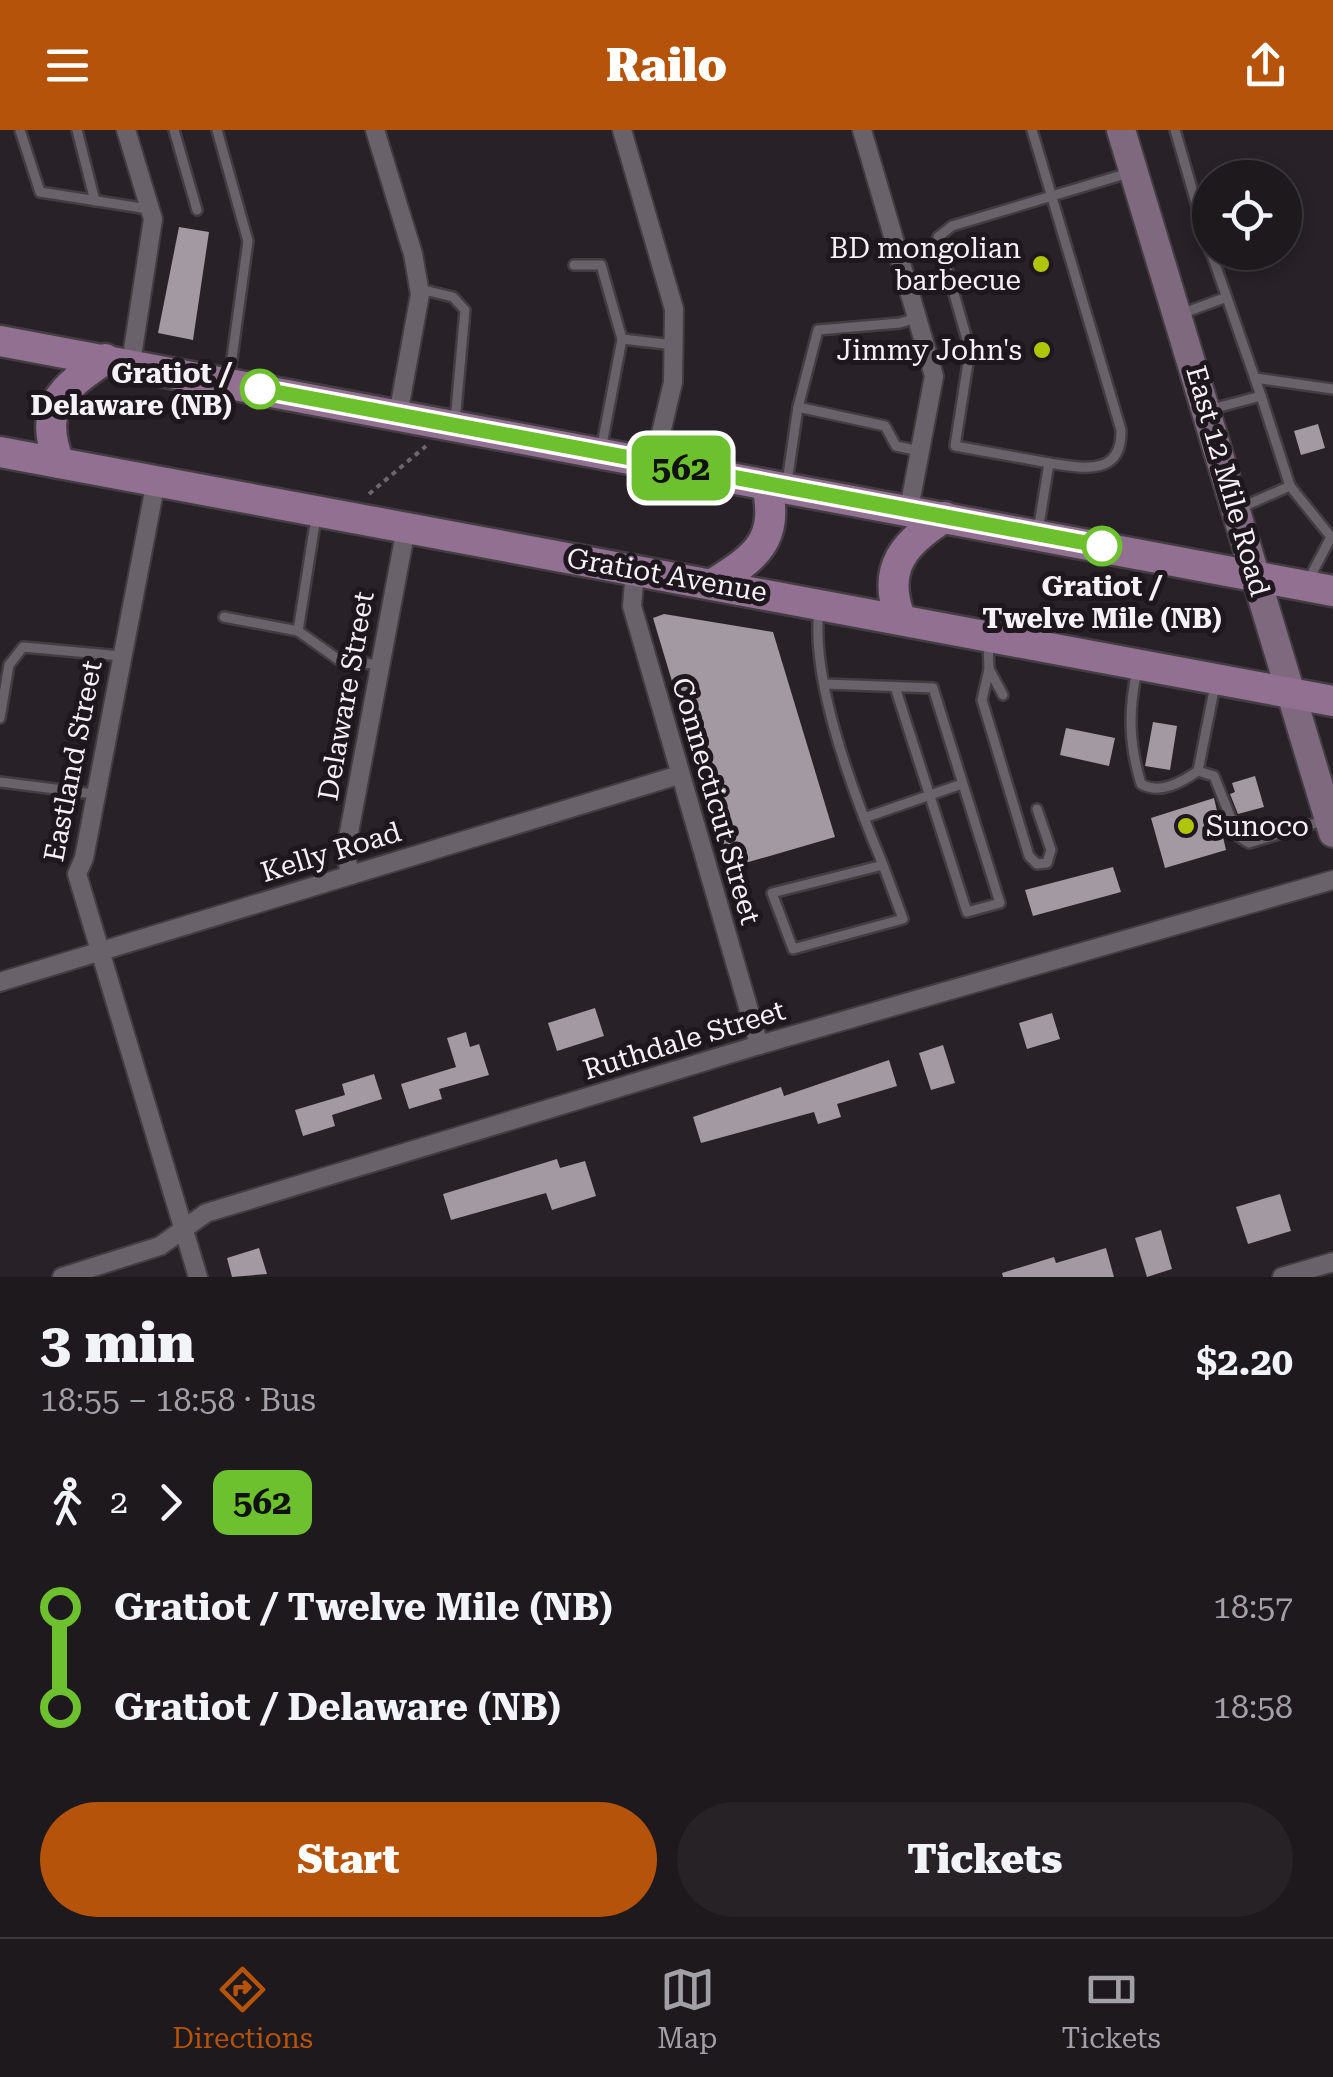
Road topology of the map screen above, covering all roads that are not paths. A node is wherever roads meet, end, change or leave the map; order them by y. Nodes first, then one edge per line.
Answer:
1 (20, 130) edge
2 (77, 130) edge
3 (126, 130) edge
4 (174, 130) edge
5 (217, 130) edge
6 (374, 130) edge
7 (622, 130) edge
8 (862, 130) edge
9 (1032, 130) edge
10 (1122, 130) edge
11 (1175, 130) edge
12 (1134, 171) junction
13 (1192, 189) edge
14 (1052, 197) junction
15 (95, 201) junction
16 (151, 210) junction
17 (197, 210) dead end
18 (574, 266) dead end
19 (1215, 270) edge
20 (419, 288) junction
21 (1224, 298) junction
22 (1179, 315) junction
23 (919, 317) junction
24 (622, 339) junction
25 (0, 341) edge
26 (676, 345) junction
27 (118, 361) junction
28 (1255, 378) junction
29 (228, 382) junction
30 (1333, 389) edge
31 (1262, 396) junction
32 (798, 407) junction
33 (1208, 410) junction
34 (398, 415) junction
35 (443, 433) junction
36 (919, 451) junction
37 (0, 452) edge
38 (600, 452) junction
39 (59, 462) junction
40 (654, 463) junction
41 (1049, 463) junction
42 (156, 481) junction
43 (1290, 486) junction
44 (777, 487) junction
45 (909, 509) junction
46 (1237, 509) junction
47 (317, 511) junction
48 (945, 517) junction
49 (406, 528) junction
50 (1037, 534) junction
51 (1332, 538) edge
52 (635, 570) junction
53 (1257, 576) junction
54 (712, 584) junction
55 (1319, 588) edge
56 (820, 602) junction
57 (224, 616) dead end
58 (900, 617) junction
59 (298, 631) junction
60 (988, 635) junction
61 (121, 656) junction
62 (1138, 664) junction
63 (380, 665) junction
64 (989, 670) junction
65 (1217, 679) junction
66 (824, 684) junction
67 (896, 687) junction
68 (1289, 693) junction
69 (1004, 695) dead end
70 (1333, 701) edge
71 (0, 718) edge
72 (1198, 770) junction
73 (679, 775) junction
74 (0, 782) edge
75 (962, 784) junction
76 (94, 794) junction
77 (930, 795) junction
78 (1038, 809) dead end
79 (864, 818) junction
80 (1331, 826) edge
81 (883, 865) junction
82 (351, 875) junction
83 (1333, 880) edge
84 (100, 951) junction
85 (0, 982) edge
86 (759, 1045) junction
87 (184, 1230) junction
88 (1333, 1262) edge
89 (62, 1277) edge
90 (198, 1277) edge
91 (1282, 1277) edge

1 - 15 lane
2 - 15 lane
3 - 16 street
4 - 17 lane
5 - 29 lane
6 - 20 street
7 - 26 street
8 - 23 street
9 - 14 lane
10 - 12 main road, East 12 Mile Road
11 - 13 lane
12 - 14 lane
12 - 22 main road, East 12 Mile Road
14 - 41 lane
14 - 41 lane
15 - 16 lane
16 - 27 street
18 - 24 lane
19 - 21 lane
20 - 34 street
20 - 35 lane
21 - 22 lane
21 - 28 lane
22 - 33 main road, East 12 Mile Road
23 - 32 lane
23 - 36 street
24 - 26 lane
24 - 38 lane
25 - 27 main road
26 - 40 street
27 - 29 main road
27 - 39 main road
28 - 30 lane
28 - 31 lane
29 - 34 main road
31 - 33 lane
31 - 43 lane
32 - 36 lane
32 - 44 lane
33 - 46 main road, East 12 Mile Road
34 - 35 main road
35 - 38 main road
36 - 45 street
37 - 39 main road, Gratiot Avenue
38 - 40 main road
39 - 42 main road, Gratiot Avenue
40 - 44 main road
41 - 50 lane
42 - 47 main road, Gratiot Avenue
42 - 61 street, Eastland Street
43 - 46 lane
43 - 51 lane
44 - 45 main road
44 - 54 main road
45 - 48 main road
46 - 53 main road, East 12 Mile Road
47 - 49 main road, Gratiot Avenue
47 - 59 lane
48 - 50 main road
48 - 58 main road
49 - 52 main road, Gratiot Avenue
49 - 63 street, Delaware Street
50 - 53 main road
51 - 55 lane
52 - 54 main road, Gratiot Avenue
52 - 73 street, Connecticut Street
53 - 55 main road
53 - 68 main road, East 12 Mile Road
54 - 56 main road, Gratiot Avenue
56 - 58 main road, Gratiot Avenue
56 - 66 lane
57 - 59 lane
58 - 60 main road, Gratiot Avenue
59 - 63 lane
60 - 62 main road, Gratiot Avenue
60 - 64 lane
61 - 71 lane
61 - 76 street, Eastland Street
62 - 65 main road, Gratiot Avenue
62 - 72 lane
63 - 82 street, Delaware Street
64 - 69 lane
64 - 78 lane
65 - 68 main road, Gratiot Avenue
65 - 72 lane
66 - 67 lane
66 - 79 lane
67 - 75 lane
67 - 77 lane
68 - 70 main road, Gratiot Avenue
68 - 80 main road, East 12 Mile Road
72 - 80 lane
73 - 82 street, Kelly Road
73 - 86 street, Connecticut Street
74 - 76 lane
75 - 77 lane
75 - 77 lane
76 - 84 street, Eastland Street
77 - 79 lane
79 - 81 lane
81 - 81 lane
82 - 84 street, Kelly Road
83 - 86 street, Ruthdale Street
84 - 85 street, Kelly Road
84 - 87 street, Eastland Street
86 - 87 street, Ruthdale Street
87 - 89 street, Ruthdale Street
87 - 90 street, Eastland Street
88 - 91 street

